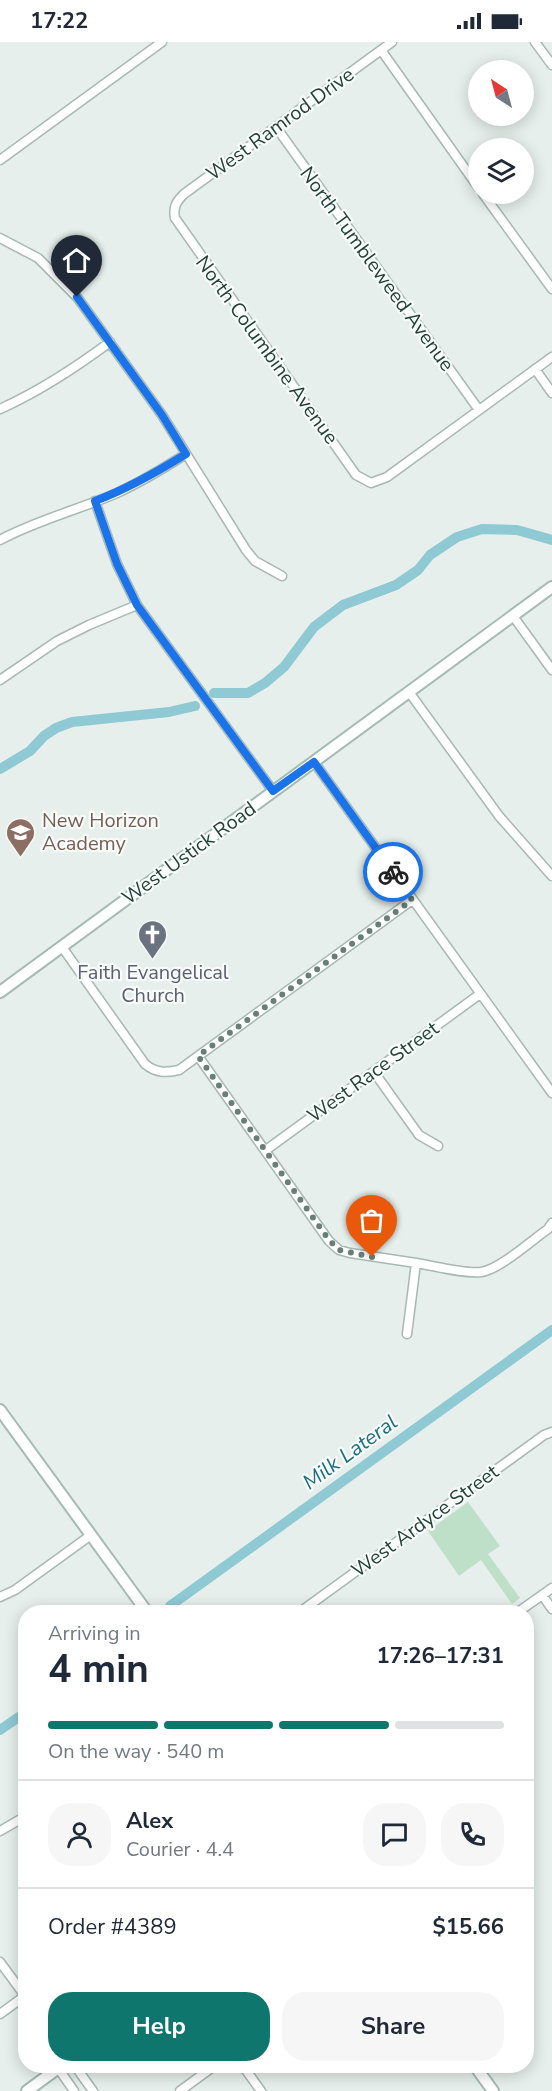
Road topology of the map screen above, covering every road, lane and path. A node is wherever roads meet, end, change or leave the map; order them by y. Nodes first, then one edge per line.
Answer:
1 (162, 42) edge
2 (392, 42) edge
3 (535, 42) edge
4 (381, 50) junction
5 (552, 65) edge
6 (276, 127) junction
7 (0, 160) edge
8 (468, 173) edge
9 (490, 204) edge
10 (173, 210) joint
11 (0, 238) edge
12 (552, 289) edge
13 (110, 342) junction
14 (552, 357) edge
15 (535, 369) junction
16 (552, 393) edge
17 (0, 409) edge
18 (479, 410) junction
19 (186, 454) junction
20 (95, 501) junction
21 (0, 540) edge
22 (282, 576) dead end
23 (552, 587) edge
24 (137, 605) junction
25 (513, 616) junction
26 (552, 670) edge
27 (0, 680) edge
28 (409, 692) junction
29 (314, 762) junction
30 (273, 791) junction
31 (552, 876) edge
32 (412, 900) junction
33 (62, 947) junction
34 (0, 992) edge
35 (480, 994) junction
36 (198, 1056) junction
37 (374, 1072) junction
38 (552, 1093) edge
39 (438, 1146) dead end
40 (266, 1150) junction
41 (552, 1223) edge
42 (416, 1263) junction
43 (407, 1334) dead end
44 (0, 1410) edge
45 (552, 1432) edge
46 (91, 1535) junction
47 (552, 1588) edge
48 (542, 1595) junction
49 (0, 1597) edge
50 (142, 1605) edge
51 (318, 1605) edge
52 (528, 1605) edge
53 (552, 1609) edge
54 (18, 1821) edge
55 (0, 1831) edge
56 (0, 1962) edge
57 (18, 1986) edge
58 (18, 2001) edge
59 (0, 2014) edge
60 (52, 2073) edge
61 (64, 2073) edge
62 (80, 2073) edge
63 (204, 2073) edge
64 (248, 2073) edge
65 (480, 2073) edge
66 (27, 2091) edge
67 (74, 2091) edge
68 (93, 2091) edge
69 (180, 2091) edge
70 (261, 2091) edge
71 (493, 2091) edge

1 - 7 street
2 - 4 street, West Ramrod Drive
3 - 5 street
4 - 6 street, West Ramrod Drive
4 - 8 street
6 - 10 street, West Ramrod Drive
6 - 18 street, North Tumbleweed Avenue
9 - 12 street
10 - 18 street, North Columbine Avenue
11 - 13 street
13 - 17 street
13 - 19 street
14 - 15 street
15 - 16 street
15 - 18 street
19 - 20 street
19 - 22 street
20 - 21 street
20 - 24 street
23 - 25 main road, West Ustick Road
24 - 27 street
24 - 30 street
25 - 26 street
25 - 28 main road, West Ustick Road
28 - 29 main road, West Ustick Road
28 - 31 street
29 - 30 main road, West Ustick Road
29 - 32 street
30 - 33 main road, West Ustick Road
32 - 35 street
32 - 36 street
33 - 34 main road, West Ustick Road
33 - 36 street
35 - 37 street, West Race Street
35 - 38 street
36 - 40 street
37 - 39 street
37 - 40 street, West Race Street
40 - 42 street
41 - 42 street
42 - 43 street
44 - 46 main road
45 - 51 street, West Ardyce Street
46 - 49 street
46 - 50 main road
47 - 48 street
48 - 52 street
48 - 53 street
54 - 55 street
56 - 57 street
58 - 59 street
60 - 66 main road
61 - 67 street
62 - 68 street
63 - 69 street
64 - 70 street
65 - 71 main road

